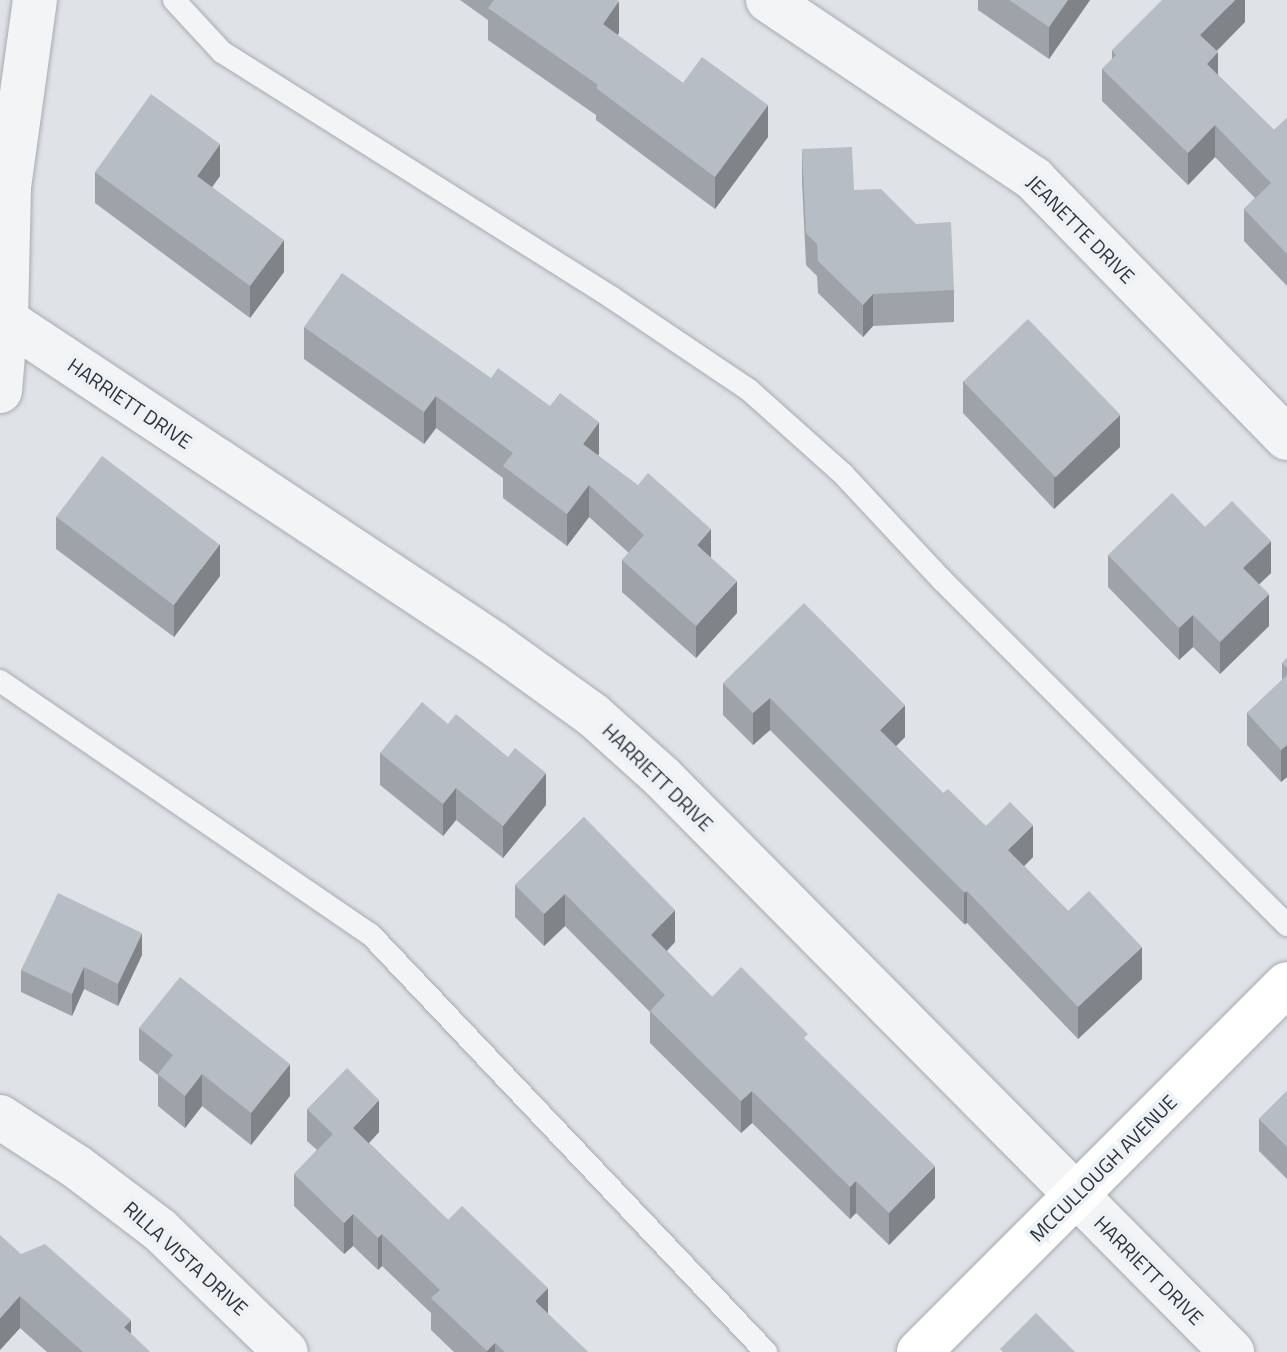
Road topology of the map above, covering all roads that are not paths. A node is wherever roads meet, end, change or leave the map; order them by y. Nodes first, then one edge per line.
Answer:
1 (35, 0) edge
2 (174, 0) edge
3 (768, 0) edge
4 (3, 313) edge
5 (0, 391) edge
6 (1287, 438) edge
7 (0, 681) edge
8 (1287, 925) edge
9 (1287, 984) edge
10 (0, 1117) edge
11 (1074, 1196) junction
12 (286, 1352) edge
13 (766, 1352) edge
14 (919, 1352) edge
15 (1232, 1352) edge

1 - 4 street
2 - 8 lane
3 - 6 street, JEANETTE DRIVE
4 - 5 street
4 - 11 street, HARRIETT DRIVE
7 - 13 lane
9 - 11 main road, MCCULLOUGH AVENUE
10 - 12 street, RILLA VISTA DRIVE
11 - 14 main road, MCCULLOUGH AVENUE
11 - 15 street, HARRIETT DRIVE

